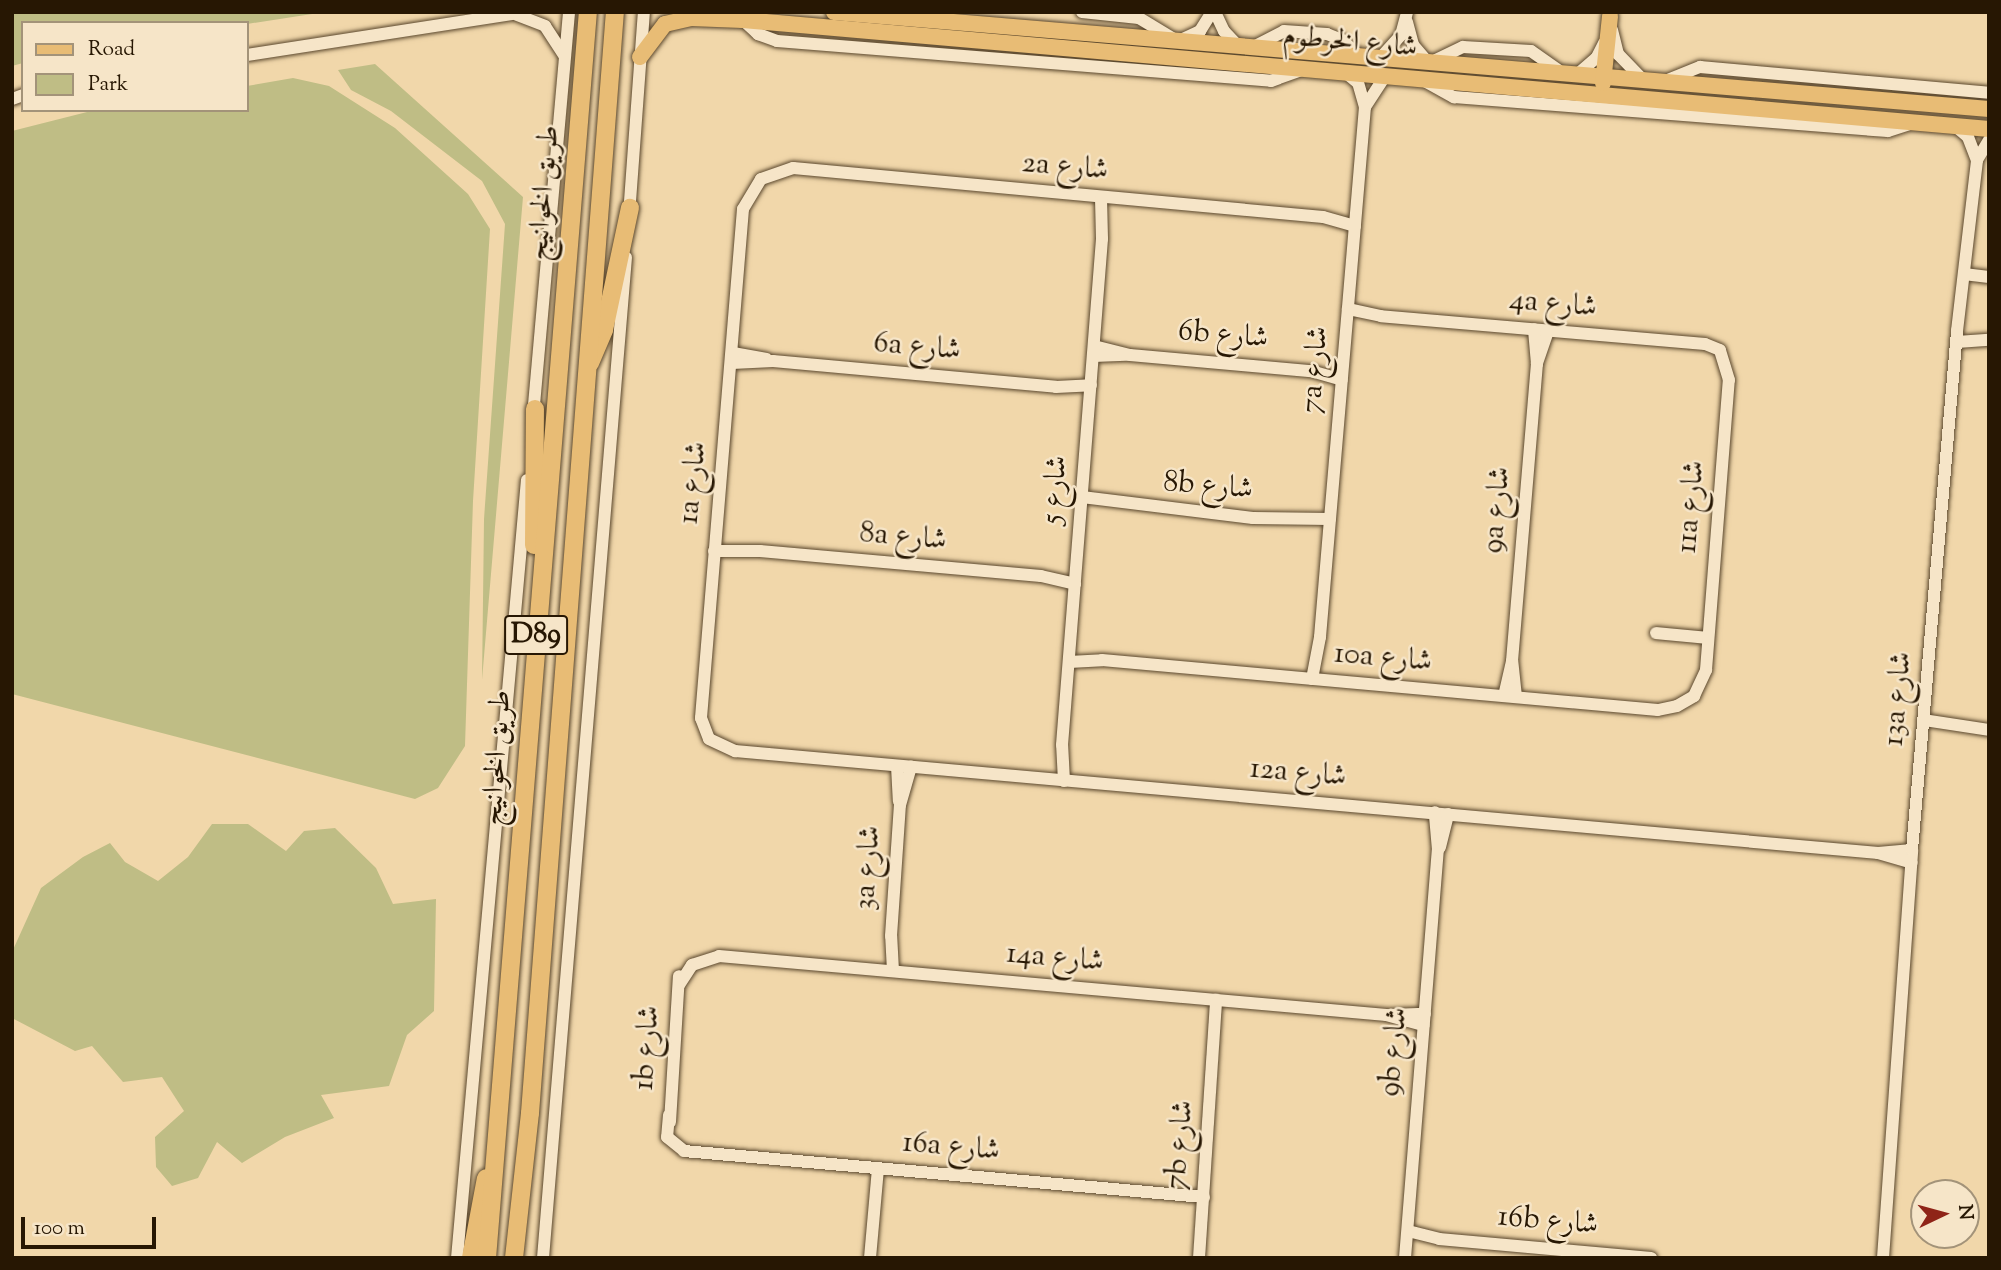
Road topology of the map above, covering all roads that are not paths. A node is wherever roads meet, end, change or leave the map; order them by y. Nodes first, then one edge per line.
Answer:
1 (569, 12) edge
2 (588, 12) edge
3 (615, 12) edge
4 (644, 12) edge
5 (663, 12) edge
6 (834, 12) edge
7 (1082, 12) edge
8 (1214, 12) edge
9 (521, 13) edge
10 (1610, 14) edge
11 (1406, 15) edge
12 (704, 19) junction
13 (743, 20) junction
14 (1078, 31) junction
15 (1178, 39) junction
16 (1236, 44) junction
17 (1035, 46) junction
18 (248, 55) edge
19 (1383, 55) junction
20 (565, 56) junction
21 (640, 57) junction
22 (1430, 59) junction
23 (1307, 68) junction
24 (1345, 71) junction
25 (1580, 72) junction
26 (1607, 74) junction
27 (1386, 75) junction
28 (1418, 77) junction
29 (1642, 79) junction
30 (1665, 81) junction
31 (1494, 83) junction
32 (1989, 93) edge
33 (1365, 107) junction
34 (1989, 109) edge
35 (1914, 122) junction
36 (1955, 126) junction
37 (1989, 129) edge
38 (1989, 140) edge
39 (1977, 160) junction
40 (758, 187) joint
41 (1107, 198) junction
42 (630, 208) junction
43 (1355, 219) junction
44 (1964, 274) junction
45 (1989, 277) edge
46 (1347, 314) junction
47 (1534, 329) junction
48 (1548, 331) junction
49 (1957, 337) junction
50 (1989, 338) edge
51 (1720, 350) joint
52 (1093, 351) junction
53 (733, 358) junction
54 (1537, 364) junction
55 (585, 372) junction
56 (1342, 374) junction
57 (1090, 391) junction
58 (535, 409) junction
59 (1081, 503) junction
60 (1329, 525) junction
61 (714, 547) junction
62 (1075, 578) junction
63 (1656, 633) dead end
64 (1708, 638) junction
65 (536, 639) junction
66 (1069, 657) junction
67 (1317, 679) junction
68 (1510, 696) junction
69 (1689, 705) joint
70 (1924, 725) junction
71 (1989, 730) edge
72 (715, 743) joint
73 (897, 766) junction
74 (911, 767) junction
75 (1059, 780) junction
76 (900, 805) junction
77 (1442, 813) junction
78 (1912, 856) junction
79 (690, 962) joint
80 (888, 971) junction
81 (1221, 1000) junction
82 (1424, 1019) junction
83 (672, 1139) joint
84 (494, 1166) junction
85 (878, 1168) junction
86 (1204, 1197) junction
87 (1407, 1236) junction
88 (1881, 1244) junction
89 (515, 1253) edge
90 (457, 1258) edge
91 (471, 1258) edge
92 (487, 1258) edge
93 (543, 1258) edge
94 (870, 1258) edge
95 (1199, 1258) edge
96 (1405, 1258) edge
97 (1651, 1258) edge
98 (1877, 1258) edge
99 (1883, 1258) edge

1 - 20 street
2 - 65 highway, طريق الخوانيج / D89
3 - 55 highway, طريق الخوانيج / D89
4 - 21 street
5 - 12 main road
6 - 14 main road, شارع الخرطوم
7 - 15 street
8 - 15 street
8 - 16 street
9 - 18 street
9 - 20 street
10 - 25 street
10 - 26 main road
10 - 29 street
11 - 19 street
11 - 22 street
12 - 13 main road, شارع الخرطوم
12 - 21 main road, شارع الخرطوم
13 - 17 main road, شارع الخرطوم
13 - 23 street
14 - 15 main road, شارع الخرطوم
14 - 17 main road
15 - 16 main road, شارع الخرطوم
16 - 19 main road, شارع الخرطوم
17 - 23 main road, شارع الخرطوم
19 - 22 main road, شارع الخرطوم
20 - 58 street
21 - 42 street
22 - 25 main road, شارع الخرطوم
23 - 24 main road, شارع الخرطوم
24 - 27 main road, شارع الخرطوم
24 - 33 street, 7a شارع
25 - 26 main road, شارع الخرطوم
26 - 29 main road, شارع الخرطوم
26 - 31 main road
27 - 28 main road, شارع الخرطوم
27 - 33 street, 7a شارع
28 - 31 main road, شارع الخرطوم
28 - 35 street
29 - 30 main road, شارع الخرطوم
30 - 32 street
30 - 34 main road, شارع الخرطوم
31 - 35 main road, شارع الخرطوم
33 - 43 street, 7a شارع
35 - 36 main road, شارع الخرطوم
36 - 37 main road, شارع الخرطوم
36 - 39 street
38 - 39 street, 13a شارع
39 - 44 street, 13a شارع
40 - 41 street, 2a شارع
40 - 53 street, 1a شارع
41 - 43 street, 2a شارع
41 - 52 street, شارع 5
42 - 55 highway
42 - 93 street
43 - 46 street, 7a شارع
44 - 45 street
44 - 49 street, 13a شارع
46 - 47 street, 4a شارع
46 - 56 street, 7a شارع
47 - 48 street, 4a شارع
47 - 54 street, 9a شارع
48 - 51 street, 4a شارع
48 - 54 street, 9a شارع
49 - 50 street
49 - 70 street, 13a شارع
51 - 64 street, 11a شارع
52 - 56 street, 6b شارع
52 - 57 street, شارع 5
53 - 57 street, 6a شارع
53 - 61 street, 1a شارع
54 - 68 street, 9a شارع
55 - 89 highway, طريق الخوانيج / D89
56 - 60 street, 7a شارع
57 - 59 street, شارع 5
58 - 65 highway
58 - 90 street
59 - 60 street, 8b شارع
59 - 62 street, شارع 5
60 - 67 street, 7a شارع
61 - 62 street, 8a شارع
61 - 72 street, 1a شارع
62 - 66 street, شارع 5
63 - 64 street
64 - 69 street, 11a شارع
65 - 84 highway, طريق الخوانيج / D89
66 - 67 street, 10a شارع
66 - 75 street, شارع 5
67 - 68 street, 10a شارع
68 - 69 street, 10a شارع
70 - 71 street
70 - 78 street, 13a شارع
72 - 73 street, 12a شارع
73 - 74 street, 12a شارع
73 - 76 street, 3a شارع
74 - 75 street, 12a شارع
74 - 76 street, 3a شارع
75 - 77 street, 12a شارع
76 - 80 street, 3a شارع
77 - 78 street, 12a شارع
77 - 82 street, 9b شارع
78 - 88 street, 13a شارع
79 - 80 street, 14a شارع
79 - 83 street, 1b شارع
80 - 81 street, 14a شارع
81 - 82 street, 14a شارع
81 - 86 street, 7b شارع
82 - 87 street, 9b شارع
83 - 85 street, 16a شارع
84 - 91 highway
84 - 92 highway, طريق الخوانيج / D89
85 - 86 street, 16a شارع
85 - 94 street
86 - 95 street, 7b شارع
87 - 96 street, 9b شارع
87 - 97 street, 16b شارع
88 - 98 street, 13a شارع
88 - 99 street, 13a شارع

